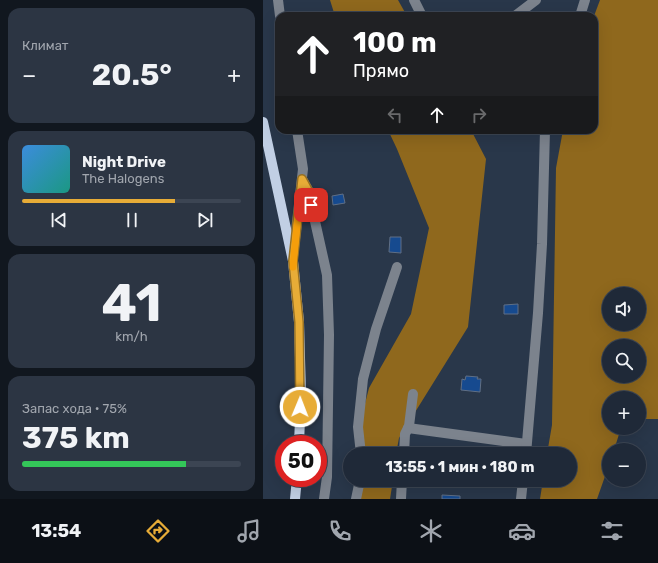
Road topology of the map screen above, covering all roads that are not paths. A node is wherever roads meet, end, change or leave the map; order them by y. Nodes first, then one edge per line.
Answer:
1 (278, 0) edge
2 (415, 0) edge
3 (536, 0) edge
4 (585, 0) edge
5 (280, 12) edge
6 (420, 12) edge
7 (520, 12) edge
8 (581, 12) edge
9 (263, 122) edge
10 (298, 134) edge
11 (545, 134) edge
12 (302, 179) junction
13 (293, 261) junction
14 (397, 268) dead end
15 (413, 394) dead end
16 (408, 428) junction
17 (299, 435) edge
18 (360, 447) edge
19 (404, 447) edge
20 (515, 447) edge
21 (526, 447) edge
22 (296, 487) edge
23 (359, 487) edge
24 (402, 487) edge
25 (522, 487) edge
26 (295, 499) edge
27 (324, 499) edge
28 (356, 499) edge
29 (401, 499) edge
30 (521, 499) edge

1 - 5 street
2 - 6 street
3 - 7 street
4 - 8 street
9 - 13 main road
10 - 12 street
11 - 21 street
12 - 13 street
12 - 27 street
13 - 17 main road
14 - 18 street
15 - 16 street
16 - 19 street
16 - 20 street
22 - 26 main road
23 - 28 street
24 - 29 street
25 - 30 street

